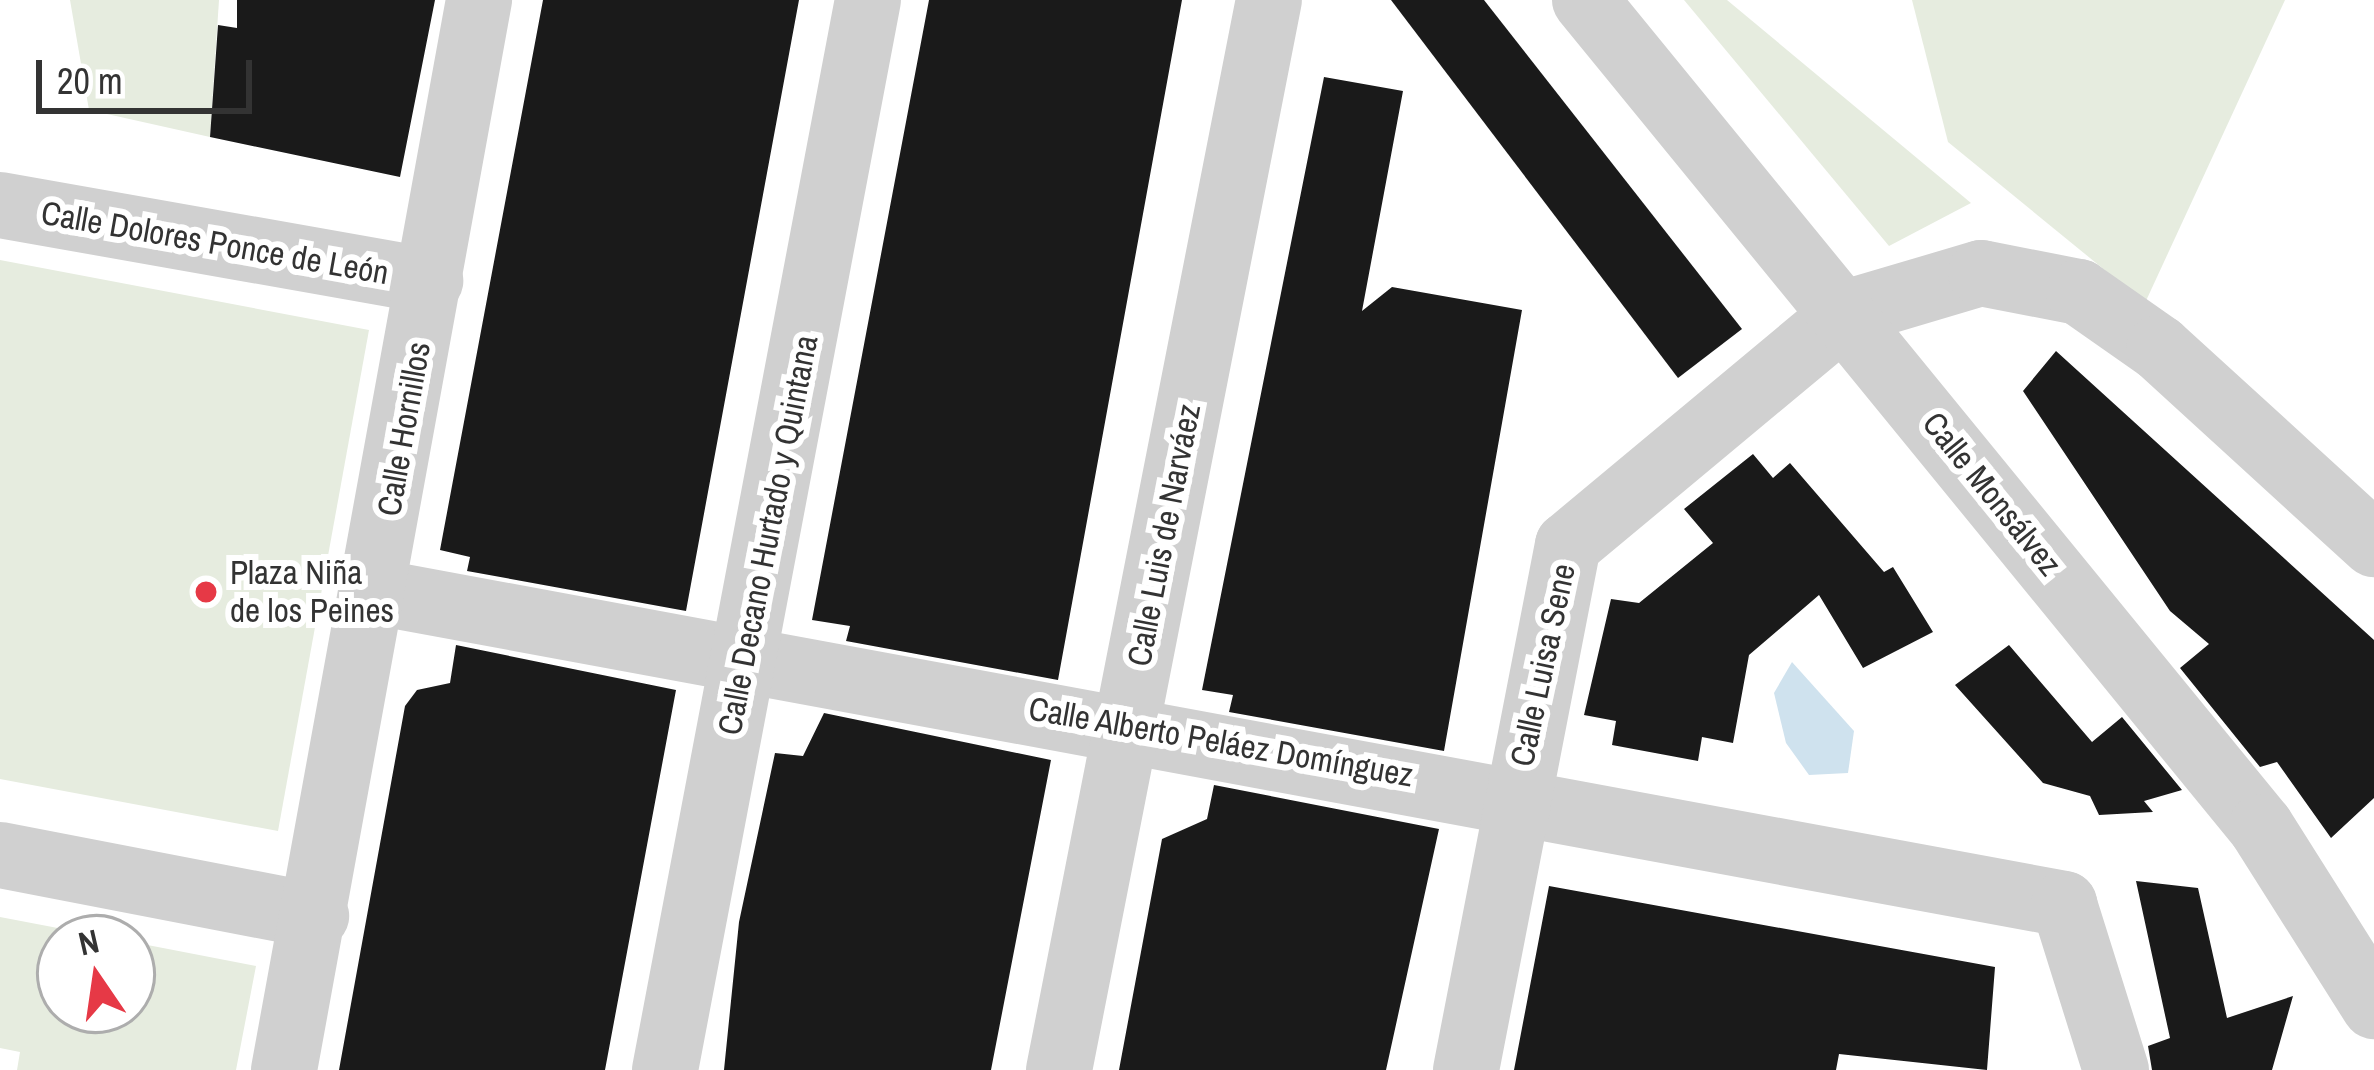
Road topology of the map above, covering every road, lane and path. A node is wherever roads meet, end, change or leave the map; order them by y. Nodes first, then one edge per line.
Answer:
1 (479, 0) edge
2 (868, 0) edge
3 (1269, 0) edge
4 (1585, 0) edge
5 (0, 205) edge
6 (430, 281) junction
7 (1846, 313) junction
8 (2374, 544) edge
9 (376, 592) junction
10 (746, 657) junction
11 (1126, 725) junction
12 (1516, 794) junction
13 (0, 855) edge
14 (316, 916) junction
15 (2374, 1006) edge
16 (284, 1070) edge
17 (665, 1070) edge
18 (1059, 1070) edge
19 (1466, 1070) edge
20 (2116, 1070) edge

1 - 6 street, Calle Hornillos
2 - 10 street, Calle Decano Hurtado y Quintana
3 - 11 street, Calle Luis de Narváez
4 - 7 street, Calle Monsálvez
5 - 6 street, Calle Dolores Ponce de León
6 - 9 street, Calle Hornillos
7 - 8 street
7 - 12 street, Calle Luisa Sene
7 - 15 street, Calle Monsálvez
9 - 10 street, Calle Alberto Peláez Domínguez
9 - 14 street, Calle Hornillos
10 - 11 street, Calle Alberto Peláez Domínguez
10 - 17 street, Calle Decano Hurtado y Quintana
11 - 12 street, Calle Alberto Peláez Domínguez
11 - 18 street, Calle Luis de Narváez
12 - 19 street, Calle Luisa Sene
12 - 20 street, Calle Alberto Peláez Domínguez
13 - 14 street
14 - 16 street, Calle Hornillos

